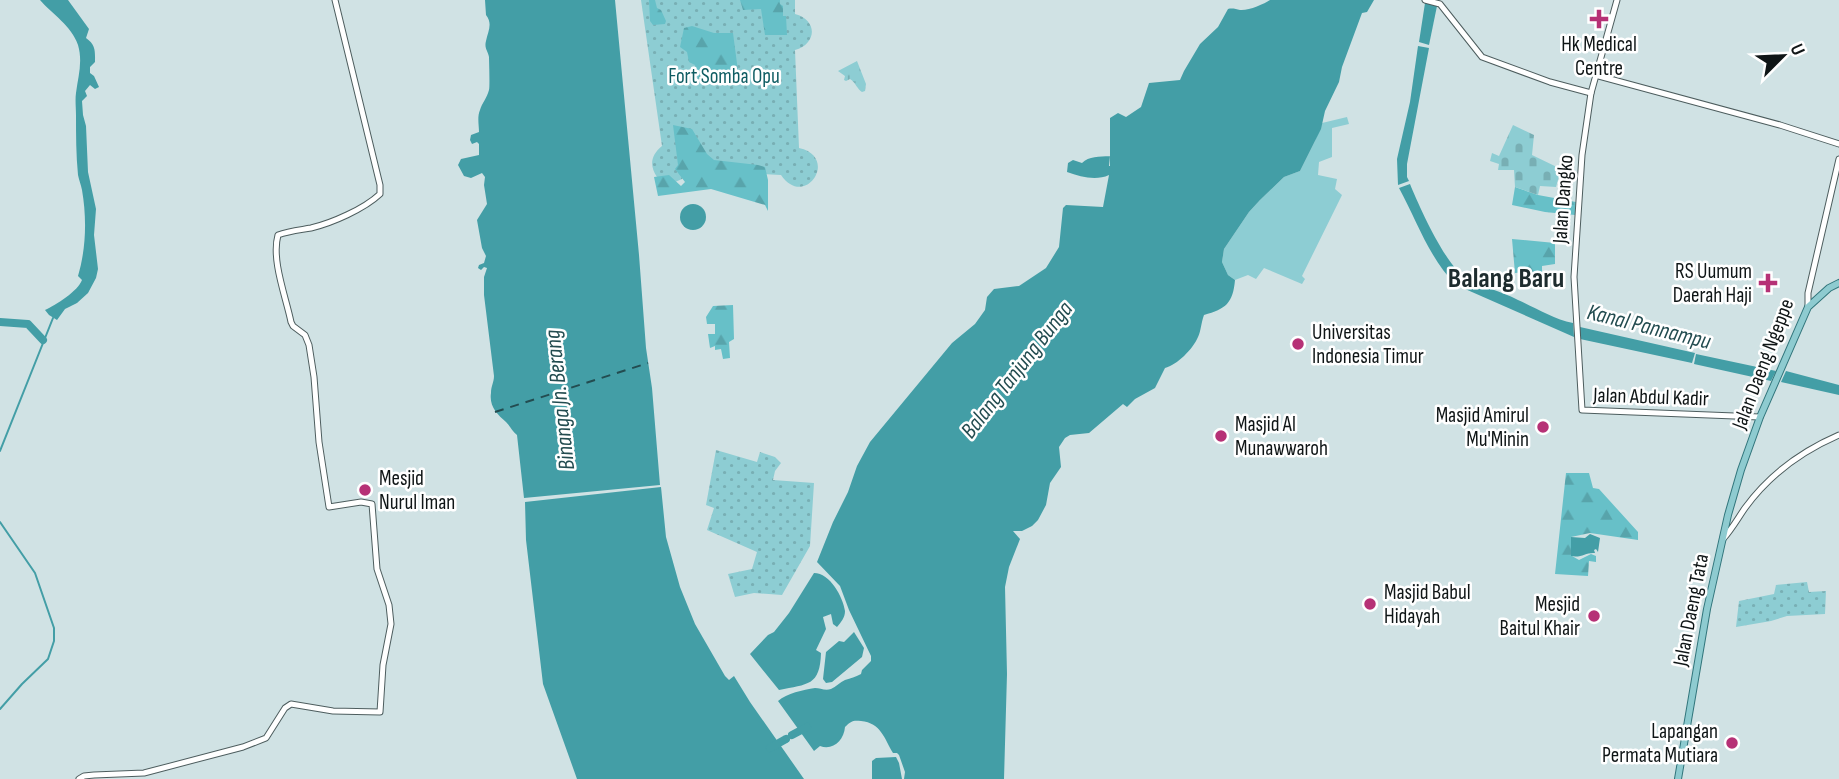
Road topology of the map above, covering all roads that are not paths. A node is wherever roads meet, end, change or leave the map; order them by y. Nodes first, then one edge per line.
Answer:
1 (335, 0) edge
2 (1425, 0) edge
3 (1617, 0) edge
4 (1595, 75) junction
5 (1591, 93) junction
6 (1839, 144) edge
7 (1839, 159) edge
8 (1839, 283) edge
9 (1808, 307) junction
10 (1581, 410) joint
11 (1760, 417) junction
12 (1839, 435) edge
13 (1723, 539) junction
14 (79, 779) edge
15 (1678, 779) edge

1 - 14 street
2 - 5 street
3 - 4 street, Jalan Dangko
4 - 5 street, Jalan Dangko
4 - 6 street
5 - 10 street, Jalan Dangko
7 - 9 street, Jalan Daeng Ngeppe
8 - 9 main road
9 - 11 main road, Jalan Daeng Ngeppe
10 - 11 street, Jalan Abdul Kadir
11 - 13 main road, Jalan Daeng Ngeppe
12 - 13 street
13 - 15 main road, Jalan Daeng Tata

